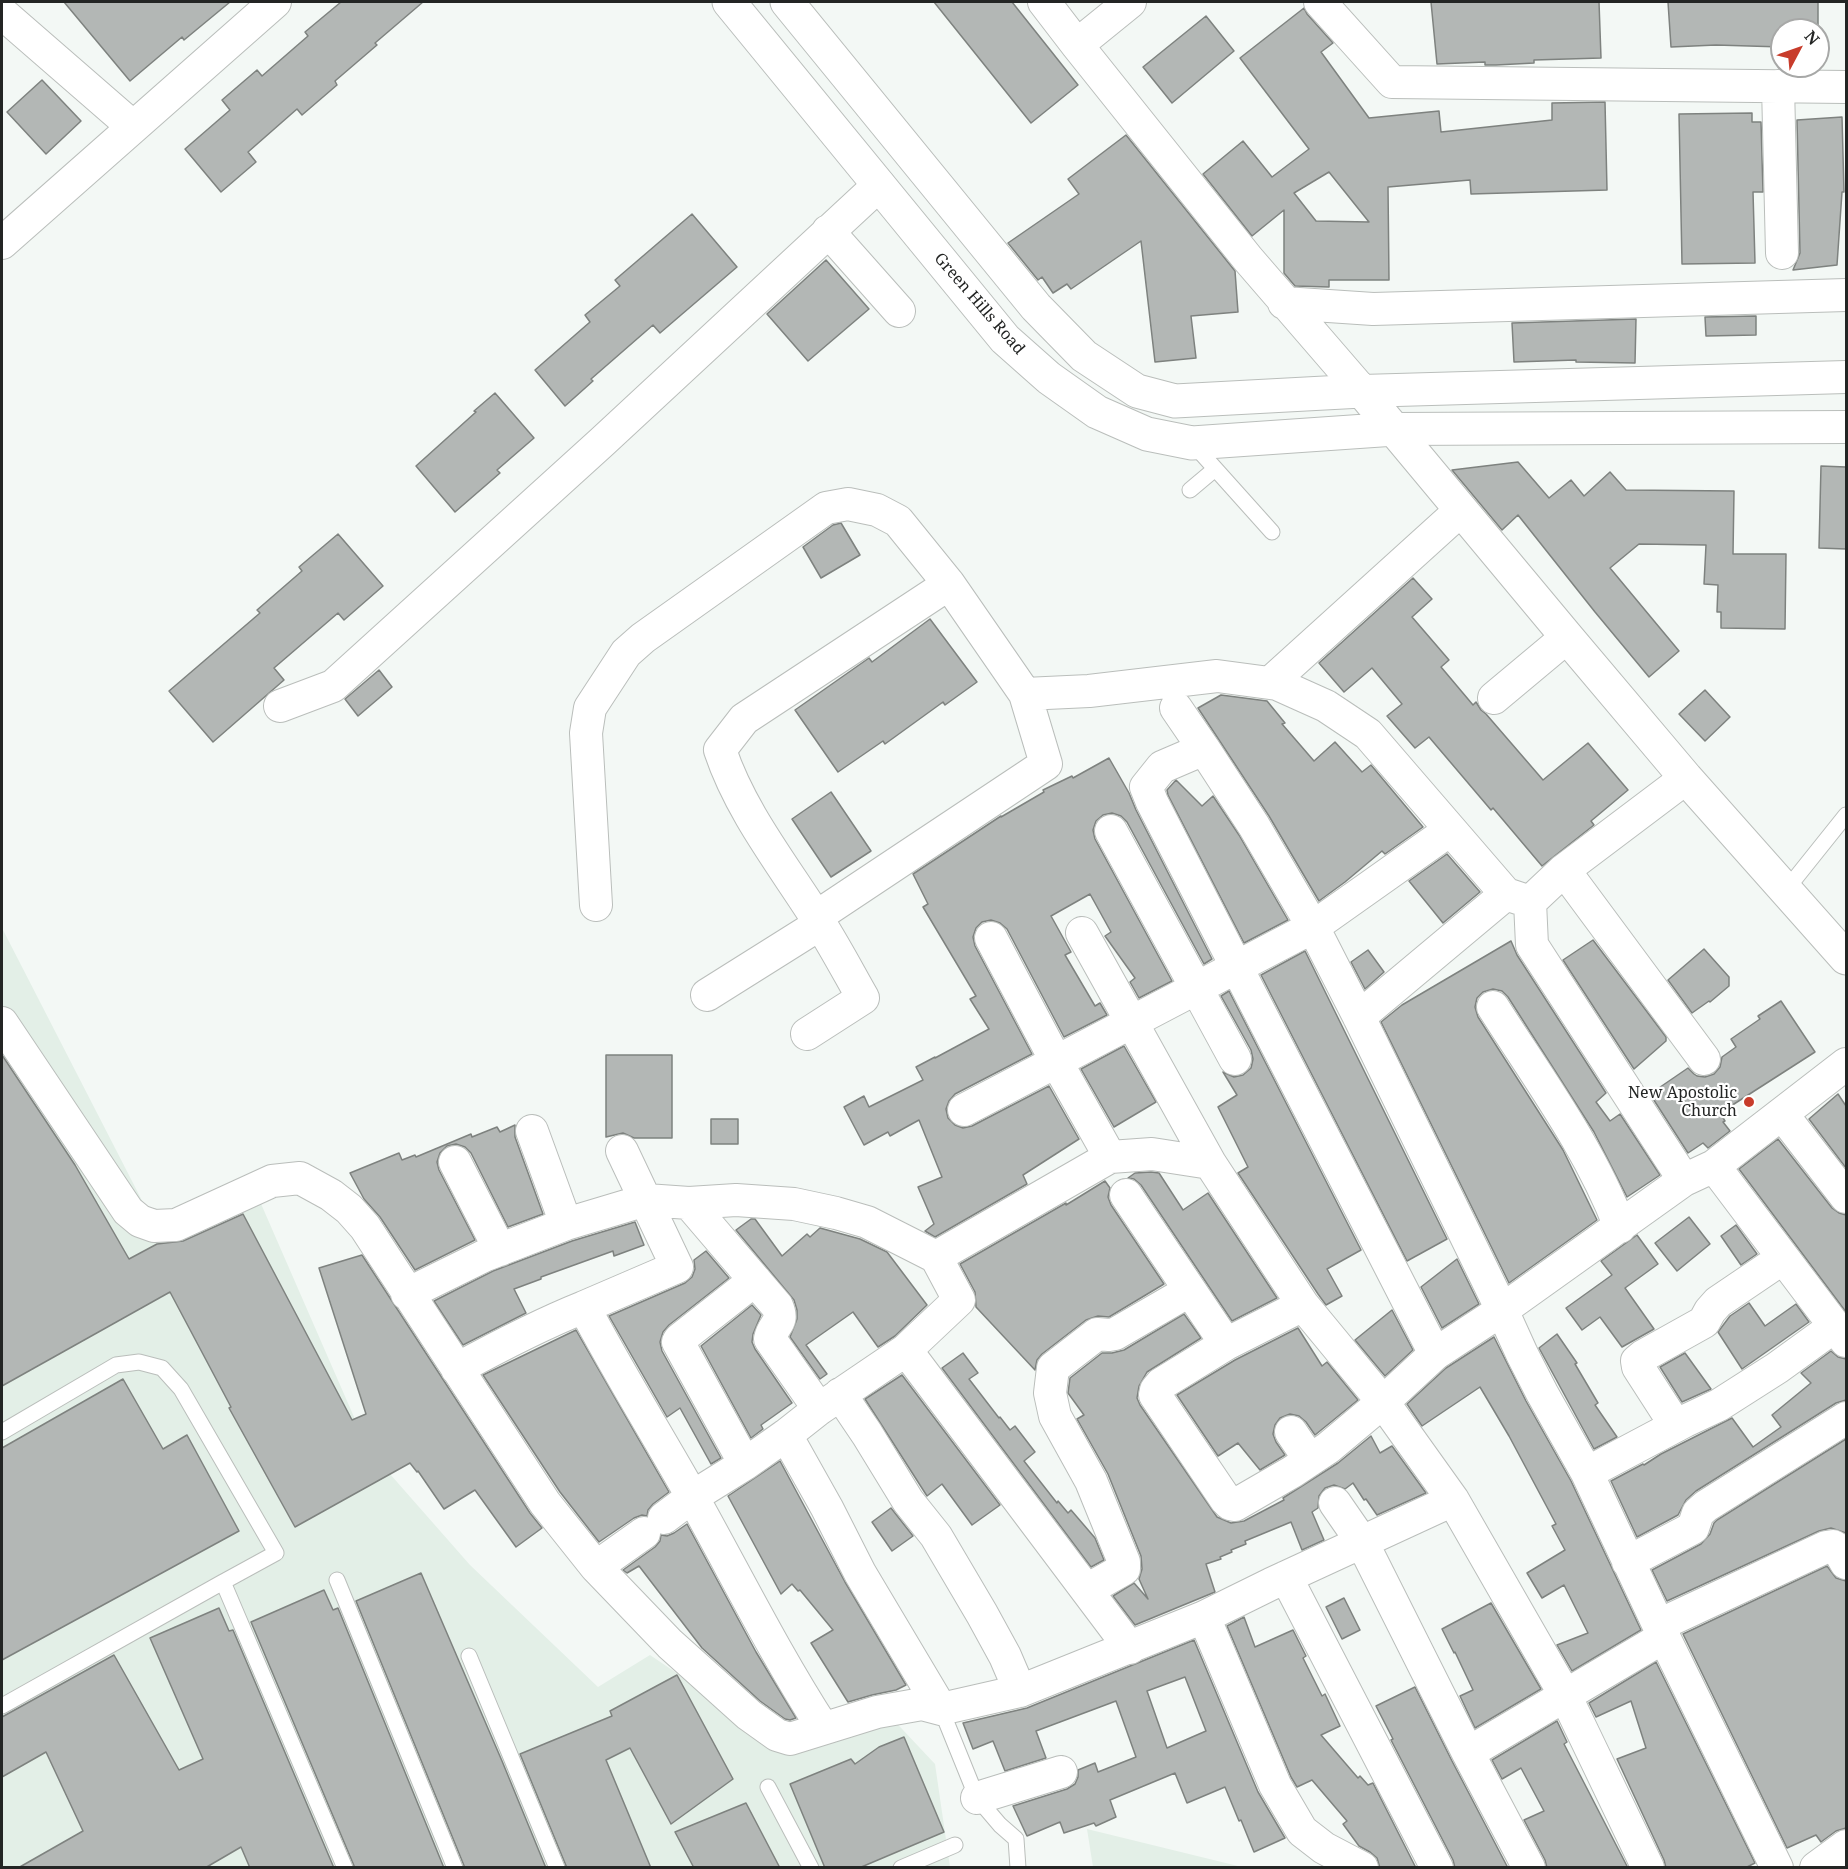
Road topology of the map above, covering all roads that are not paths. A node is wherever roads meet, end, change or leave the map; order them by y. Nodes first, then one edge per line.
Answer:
1 (274, 2) edge
2 (729, 2) edge
3 (787, 2) edge
4 (1044, 2) edge
5 (1130, 2) edge
6 (1320, 2) edge
7 (2, 13) edge
8 (1077, 45) junction
9 (1778, 86) junction
10 (1846, 87) edge
11 (132, 126) junction
12 (879, 185) junction
13 (828, 231) junction
14 (2, 243) edge
15 (1782, 253) dead end
16 (1846, 295) edge
17 (1284, 303) junction
18 (899, 311) dead end
19 (1846, 377) edge
20 (1362, 391) junction
21 (1846, 427) edge
22 (1395, 429) junction
23 (1192, 443) junction
24 (1211, 479) junction
25 (1190, 490) dead end
26 (1461, 510) junction
27 (1272, 532) dead end
28 (950, 584) junction
29 (1567, 637) junction
30 (1271, 682) junction
31 (1025, 694) junction
32 (1169, 697) junction
33 (1494, 698) dead end
34 (280, 706) dead end
35 (1204, 749) junction
36 (1686, 778) junction
37 (1846, 814) edge
38 (1450, 830) junction
39 (1111, 831) dead end
40 (1564, 870) junction
41 (1786, 890) junction
42 (1518, 898) junction
43 (596, 905) dead end
44 (818, 921) junction
45 (1313, 927) junction
46 (1082, 933) dead end
47 (991, 938) dead end
48 (1846, 958) edge
49 (1236, 969) junction
50 (1198, 989) junction
51 (707, 995) dead end
52 (1493, 1007) dead end
53 (1359, 1017) junction
54 (1131, 1022) junction
55 (2, 1023) edge
56 (807, 1034) dead end
57 (1235, 1059) dead end
58 (1704, 1059) dead end
59 (1056, 1061) junction
60 (1846, 1064) edge
61 (964, 1110) dead end
62 (1782, 1114) junction
63 (532, 1131) dead end
64 (622, 1151) dead end
65 (1110, 1157) junction
66 (455, 1162) dead end
67 (1210, 1163) junction
68 (1714, 1166) junction
69 (1684, 1180) junction
70 (1126, 1195) dead end
71 (1846, 1197) edge
72 (646, 1200) junction
73 (689, 1203) junction
74 (566, 1224) junction
75 (1620, 1227) junction
76 (500, 1250) junction
77 (936, 1257) junction
78 (1783, 1258) junction
79 (755, 1280) junction
80 (1189, 1291) junction
81 (407, 1294) junction
82 (1303, 1305) junction
83 (584, 1307) junction
84 (1502, 1310) junction
85 (1840, 1334) edge
86 (1226, 1344) junction
87 (906, 1350) junction
88 (1435, 1354) junction
89 (457, 1369) junction
90 (829, 1402) junction
91 (1383, 1402) junction
92 (1846, 1418) edge
93 (1676, 1426) junction
94 (2, 1432) edge
95 (1291, 1432) dead end
96 (786, 1435) junction
97 (1310, 1460) junction
98 (745, 1464) junction
99 (1587, 1473) junction
100 (692, 1497) junction
101 (1453, 1500) junction
102 (1335, 1503) dead end
103 (1362, 1542) junction
104 (1628, 1562) junction
105 (1846, 1563) edge
106 (596, 1568) junction
107 (1286, 1577) junction
108 (337, 1580) dead end
109 (223, 1582) junction
110 (1087, 1590) junction
111 (1204, 1617) junction
112 (1662, 1631) junction
113 (1130, 1648) junction
114 (470, 1656) dead end
115 (1020, 1691) junction
116 (1565, 1695) junction
117 (2, 1706) edge
118 (941, 1709) junction
119 (823, 1728) junction
120 (1468, 1753) junction
121 (1061, 1772) dead end
122 (768, 1787) dead end
123 (977, 1798) junction
124 (955, 1845) dead end
125 (345, 1868) edge
126 (455, 1868) edge
127 (557, 1868) edge
128 (811, 1868) edge
129 (901, 1868) edge
130 (1018, 1868) edge
131 (1362, 1868) edge
132 (1437, 1868) edge
133 (1529, 1868) edge
134 (1647, 1868) edge
135 (1777, 1868) edge

1 - 11 street
2 - 12 street, Green Hills Road
3 - 20 street
4 - 8 street
5 - 8 street
6 - 9 street
7 - 11 street
8 - 17 street
9 - 10 street
9 - 15 street
11 - 14 street
12 - 13 street
12 - 23 street, Green Hills Road
13 - 18 street
13 - 34 street
16 - 17 street
17 - 20 street
19 - 20 street
20 - 22 street
21 - 22 street
22 - 23 street, Green Hills Road
22 - 26 street
23 - 24 lane
24 - 25 lane
24 - 27 lane
26 - 29 street
26 - 30 street
28 - 31 street
28 - 43 street
28 - 44 street
29 - 33 street
29 - 36 street
30 - 32 street
30 - 38 street
31 - 32 street
31 - 44 street
32 - 35 street
35 - 45 street
35 - 49 street
36 - 40 street
36 - 41 street
37 - 41 lane
38 - 42 street
38 - 45 street
39 - 50 street
40 - 42 street
40 - 58 street
41 - 48 street
42 - 53 street
42 - 69 street
44 - 51 street
44 - 56 street
45 - 49 street
45 - 53 street
46 - 54 street
47 - 59 street
49 - 50 street
49 - 88 street
50 - 54 street
50 - 57 street
52 - 75 street
53 - 84 street
54 - 59 street
54 - 67 street
55 - 81 street
59 - 61 street
59 - 65 street
60 - 62 street
62 - 68 street
62 - 71 street
63 - 74 street
64 - 72 street
65 - 67 street
65 - 77 street
66 - 76 street
67 - 82 street
68 - 69 street
68 - 78 street
69 - 75 street
70 - 80 street
72 - 73 street
72 - 74 street
72 - 83 street
73 - 77 street
73 - 79 street
74 - 76 street
75 - 84 street
76 - 81 street
77 - 87 street
78 - 85 street
78 - 93 street
79 - 90 street
79 - 98 street
80 - 86 street
80 - 110 street
81 - 89 street
82 - 86 street
82 - 91 street
83 - 89 street
83 - 100 street
84 - 88 street
84 - 99 street
85 - 93 street
86 - 97 street
87 - 90 street
87 - 110 street
88 - 91 street
89 - 106 street
90 - 96 street
90 - 115 street
91 - 97 street
91 - 101 street
92 - 104 street
93 - 99 street
94 - 109 lane
95 - 97 street
96 - 98 street
96 - 118 street
98 - 100 street
99 - 104 street
100 - 106 street
100 - 119 street
101 - 103 street
101 - 116 street
102 - 103 street
103 - 107 street
103 - 120 street
104 - 112 street
105 - 112 street
106 - 119 street
107 - 111 street
107 - 132 street
108 - 126 lane
109 - 117 lane
109 - 125 lane
110 - 113 street
111 - 113 street
111 - 131 street
112 - 116 street
112 - 135 street
113 - 115 street
114 - 127 lane
115 - 118 street
116 - 120 street
116 - 134 street
118 - 119 street
118 - 123 lane
120 - 133 street
121 - 123 street
122 - 128 lane
123 - 130 lane
124 - 129 lane

